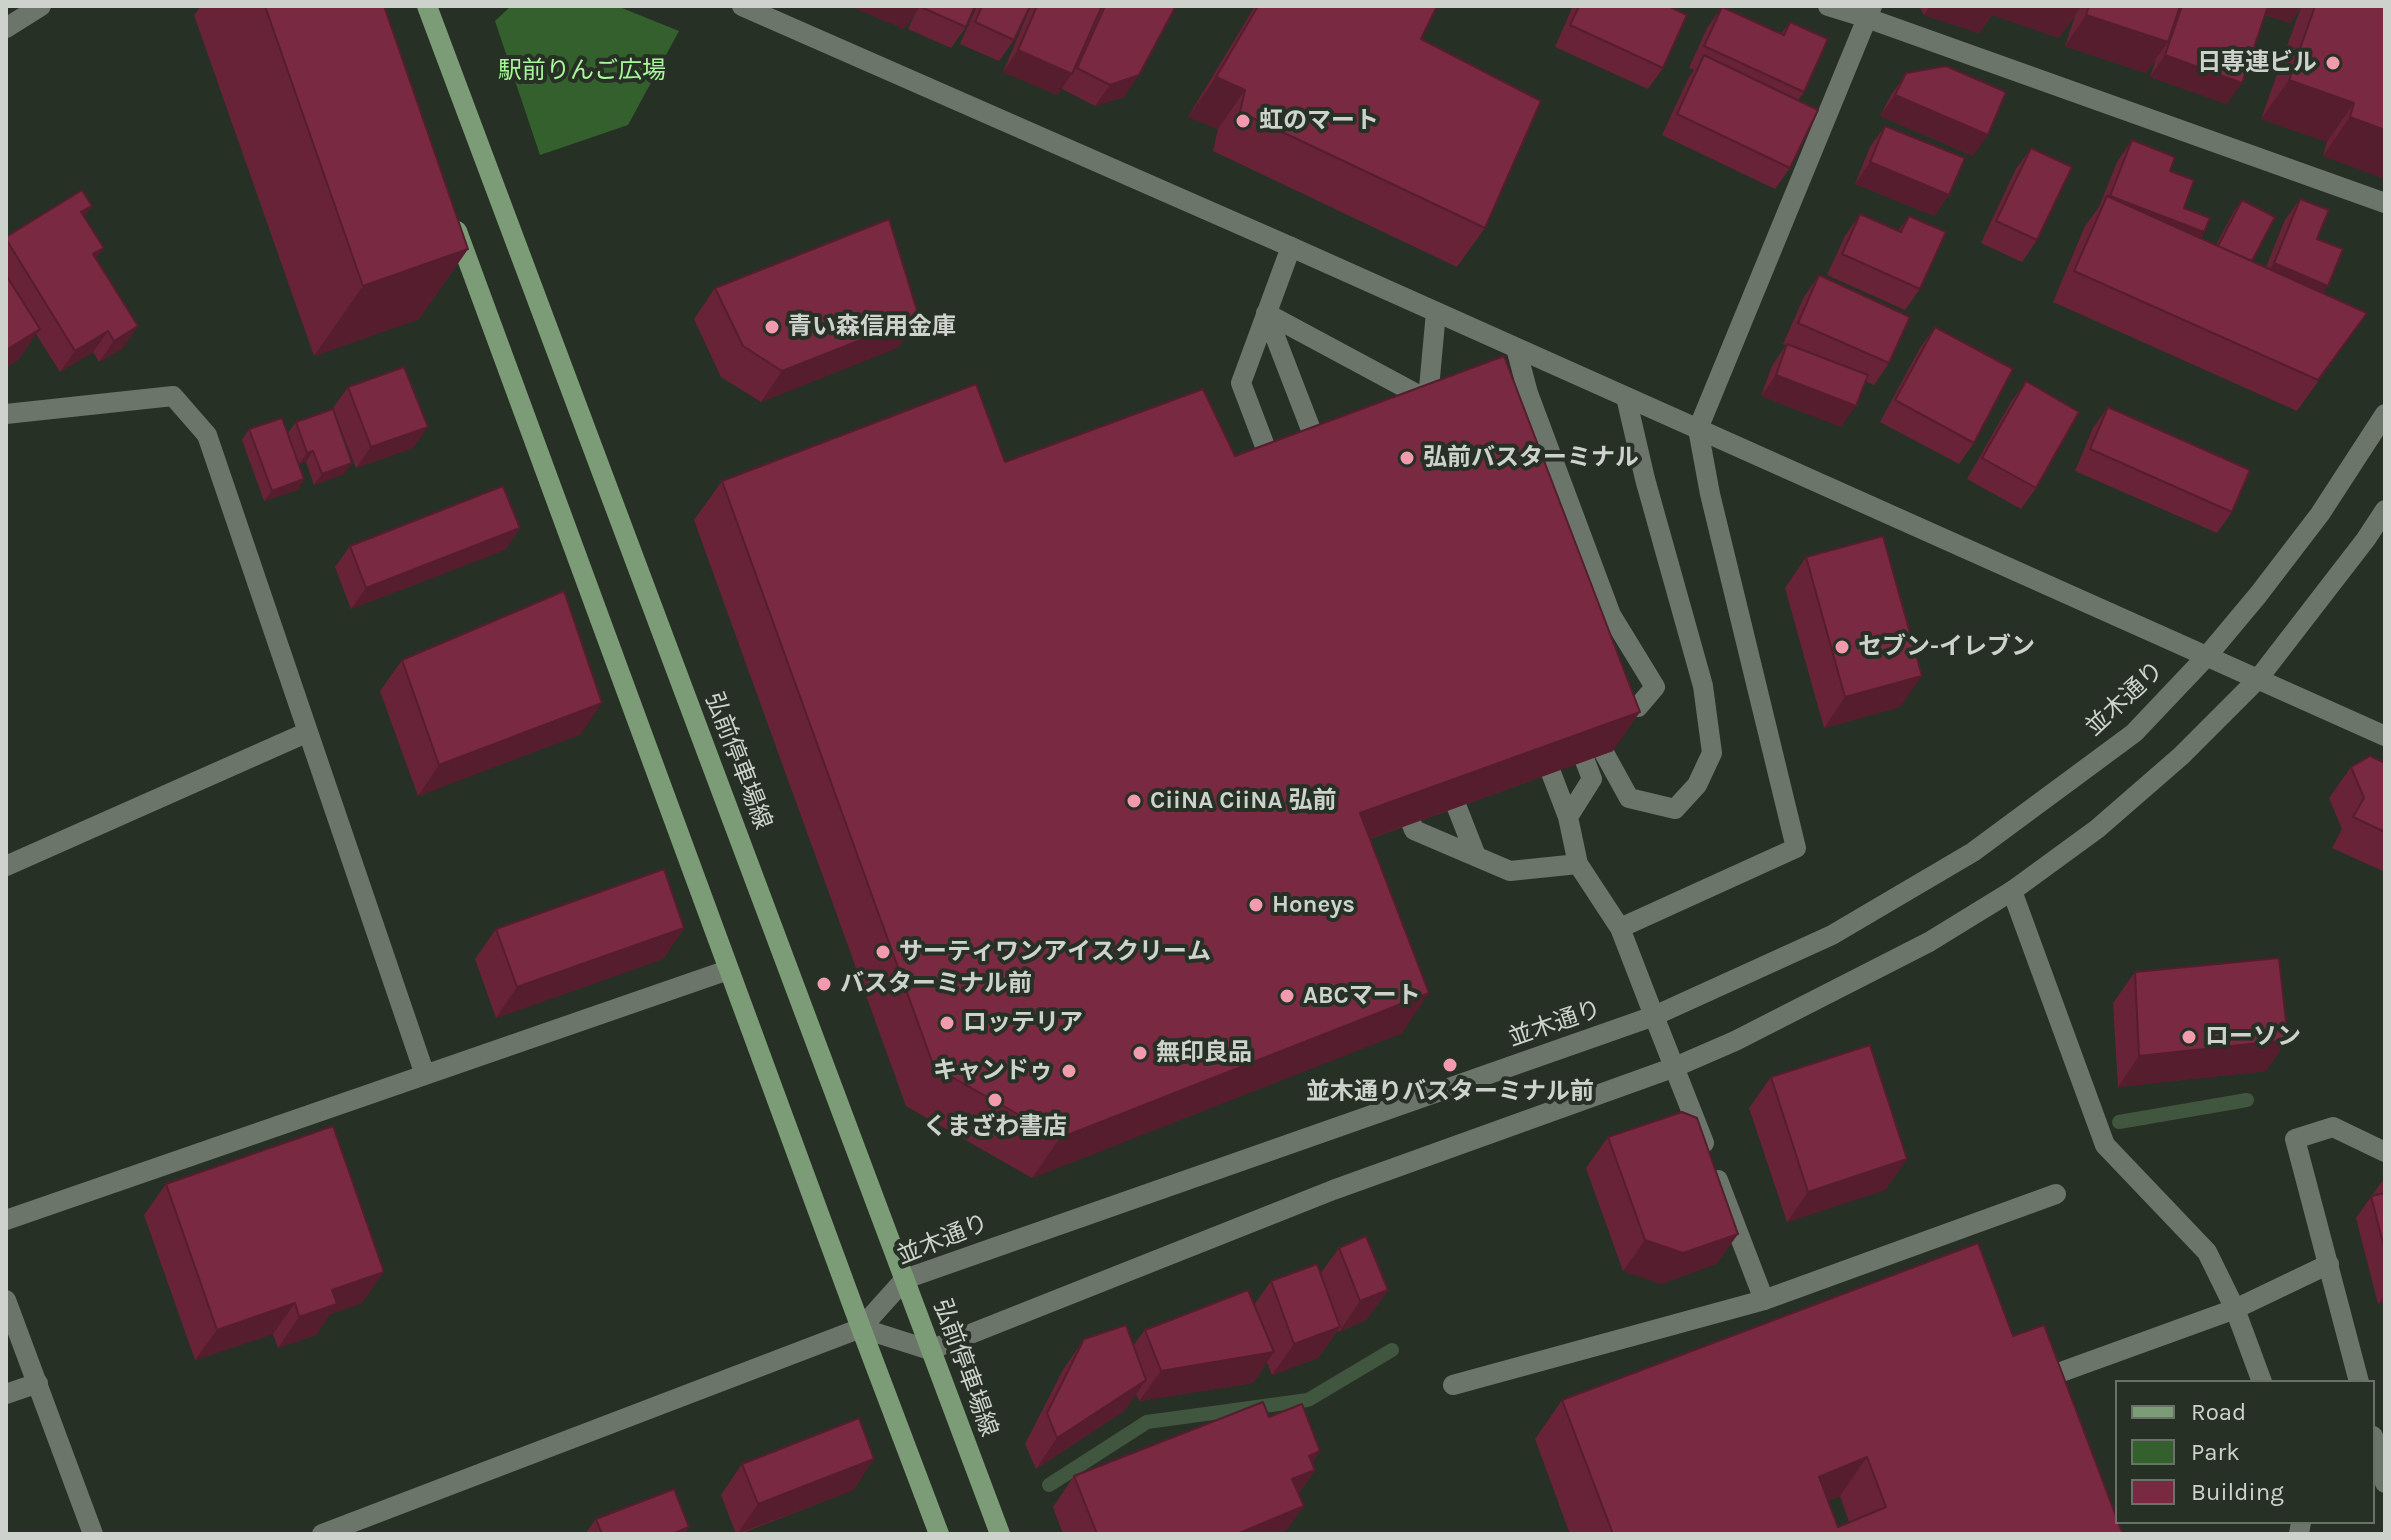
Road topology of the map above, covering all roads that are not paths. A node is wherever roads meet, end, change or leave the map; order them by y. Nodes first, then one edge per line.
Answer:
1 (41, 6) edge
2 (427, 6) edge
3 (742, 6) edge
4 (1828, 6) edge
5 (1870, 12) edge
6 (6, 28) edge
7 (2385, 203) edge
8 (450, 214) edge
9 (1291, 247) junction
10 (1436, 312) junction
11 (1266, 313) junction
12 (1516, 348) junction
13 (1626, 397) junction
14 (1426, 399) junction
15 (6, 414) edge
16 (2385, 414) edge
17 (1437, 424) edge
18 (1698, 429) junction
19 (1326, 467) edge
20 (1280, 486) edge
21 (2385, 510) edge
22 (2207, 656) junction
23 (2258, 679) junction
24 (1569, 720) edge
25 (308, 732) junction
26 (1536, 733) edge
27 (2385, 736) edge
28 (1439, 763) edge
29 (1393, 776) edge
30 (1568, 817) junction
31 (1476, 856) junction
32 (1578, 864) junction
33 (6, 866) edge
34 (2012, 891) junction
35 (1620, 928) junction
36 (728, 970) junction
37 (1654, 1016) junction
38 (1675, 1067) junction
39 (425, 1075) junction
40 (2385, 1152) edge
41 (2056, 1194) dead end
42 (6, 1220) edge
43 (2329, 1264) junction
44 (905, 1279) junction
45 (6, 1300) edge
46 (1764, 1300) junction
47 (2235, 1309) junction
48 (861, 1328) junction
49 (930, 1350) junction
50 (2261, 1380) edge
51 (2358, 1380) edge
52 (38, 1383) junction
53 (1453, 1385) dead end
54 (2024, 1385) edge
55 (6, 1394) edge
56 (2382, 1458) edge
57 (2385, 1483) edge
58 (93, 1534) edge
59 (322, 1534) edge
60 (939, 1534) edge
61 (1000, 1534) edge

1 - 6 street
2 - 44 main road, 弘前停車場線
3 - 9 street
4 - 5 street
5 - 7 street
5 - 18 street
8 - 36 main road
9 - 10 street
9 - 11 street
10 - 12 street
10 - 14 street
11 - 14 street
11 - 19 street
11 - 20 street
12 - 13 street
12 - 13 street
13 - 18 street
14 - 17 street
15 - 25 street
16 - 22 street, 並木通り
18 - 22 street
18 - 35 street
21 - 23 street
22 - 23 street
22 - 37 street, 並木通り
23 - 27 street
23 - 34 street
24 - 30 street
25 - 33 street
25 - 39 street
26 - 30 street
28 - 31 street
29 - 31 street
30 - 32 street
31 - 32 street
32 - 35 street
34 - 38 street
34 - 47 street
35 - 37 street
36 - 39 street
36 - 48 main road
37 - 38 street
37 - 44 street, 並木通り
38 - 46 street
38 - 49 street
39 - 42 street
40 - 43 street
41 - 46 street
43 - 47 street
43 - 51 street
44 - 48 street, 並木通り
44 - 49 main road, 弘前停車場線
45 - 52 street
46 - 53 street
47 - 50 street
47 - 54 street
48 - 49 street
48 - 59 street
48 - 60 main road
49 - 61 main road, 弘前停車場線
52 - 55 street
52 - 58 street
56 - 57 street

